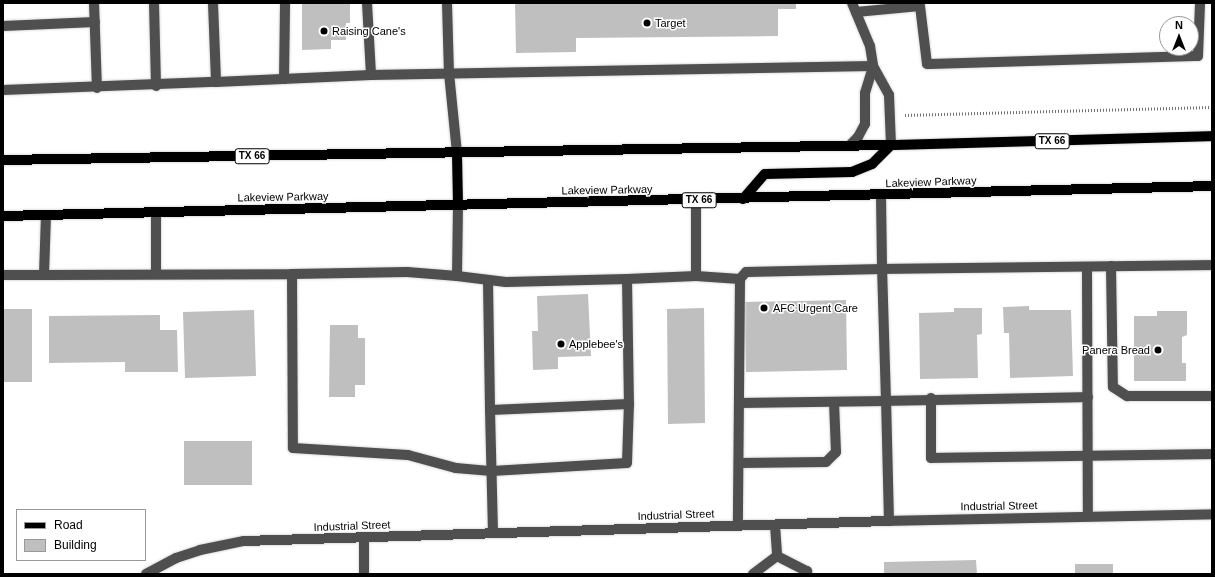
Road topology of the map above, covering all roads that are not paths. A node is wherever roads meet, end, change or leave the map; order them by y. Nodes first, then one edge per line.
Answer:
1 (94, 3) edge
2 (154, 3) edge
3 (213, 3) edge
4 (285, 3) edge
5 (367, 3) edge
6 (447, 3) edge
7 (1200, 3) edge
8 (854, 8) edge
9 (95, 22) junction
10 (3, 26) edge
11 (873, 66) junction
12 (449, 73) junction
13 (371, 75) junction
14 (284, 79) junction
15 (216, 82) junction
16 (156, 86) junction
17 (97, 88) junction
18 (3, 90) edge
19 (1212, 136) edge
20 (891, 145) junction
21 (848, 146) junction
22 (457, 153) junction
23 (3, 160) edge
24 (1212, 186) edge
25 (881, 195) junction
26 (743, 199) junction
27 (696, 200) junction
28 (458, 205) junction
29 (156, 212) junction
30 (46, 215) junction
31 (3, 216) edge
32 (1212, 265) edge
33 (1111, 266) junction
34 (1087, 267) junction
35 (882, 269) junction
36 (156, 274) junction
37 (292, 274) junction
38 (3, 275) edge
39 (44, 275) junction
40 (458, 276) junction
41 (696, 276) junction
42 (627, 279) junction
43 (740, 279) junction
44 (488, 281) junction
45 (1212, 396) edge
46 (1088, 397) junction
47 (931, 398) junction
48 (886, 401) junction
49 (834, 402) junction
50 (739, 403) junction
51 (629, 404) junction
52 (490, 410) junction
53 (1212, 454) edge
54 (1088, 458) junction
55 (739, 463) junction
56 (492, 471) junction
57 (1212, 514) edge
58 (1088, 516) junction
59 (889, 521) junction
60 (775, 525) junction
61 (738, 526) junction
62 (493, 532) junction
63 (364, 538) junction
64 (777, 556) junction
65 (146, 574) edge
66 (364, 574) edge
67 (753, 574) edge
68 (807, 574) edge

1 - 9 street
2 - 16 street
3 - 15 street
4 - 14 street
5 - 13 street
6 - 12 street
7 - 8 street
8 - 11 street
9 - 10 street
9 - 17 street
11 - 12 street
11 - 20 street
11 - 21 street
12 - 13 street
12 - 22 street
13 - 14 street
14 - 15 street
15 - 16 street
16 - 17 street
17 - 18 street
19 - 20 main road, TX 66
20 - 21 main road, TX 66
20 - 26 main road
21 - 22 main road, TX 66
22 - 23 main road, TX 66
22 - 28 main road
24 - 25 main road, Lakeview Parkway / TX 66
25 - 26 main road, Lakeview Parkway / TX 66
25 - 35 street
26 - 27 main road, Lakeview Parkway / TX 66
27 - 28 main road, Lakeview Parkway / TX 66
27 - 41 street
28 - 29 main road, Lakeview Parkway / TX 66
28 - 40 street
29 - 30 main road, Lakeview Parkway / TX 66
29 - 36 street
30 - 31 main road, Lakeview Parkway / TX 66
30 - 39 street
32 - 33 street
33 - 34 street
33 - 45 street
34 - 35 street
34 - 46 street
35 - 43 street
35 - 48 street
36 - 37 street
36 - 39 street
37 - 40 street
37 - 56 street
38 - 39 street
40 - 44 street
41 - 42 street
41 - 43 street
42 - 44 street
42 - 51 street
43 - 50 street
44 - 52 street
46 - 47 street
46 - 54 street
47 - 48 street
47 - 54 street
48 - 49 street
48 - 59 street
49 - 50 street
49 - 55 street
50 - 55 street
51 - 52 street
51 - 56 street
52 - 56 street
53 - 54 street
54 - 58 street
55 - 61 street
56 - 62 street
57 - 58 street, Industrial Street
58 - 59 street, Industrial Street
59 - 60 street, Industrial Street
60 - 61 street, Industrial Street
60 - 64 street
61 - 62 street, Industrial Street
62 - 63 street, Industrial Street
63 - 65 street, Industrial Street
63 - 66 street
64 - 67 street
64 - 68 street

